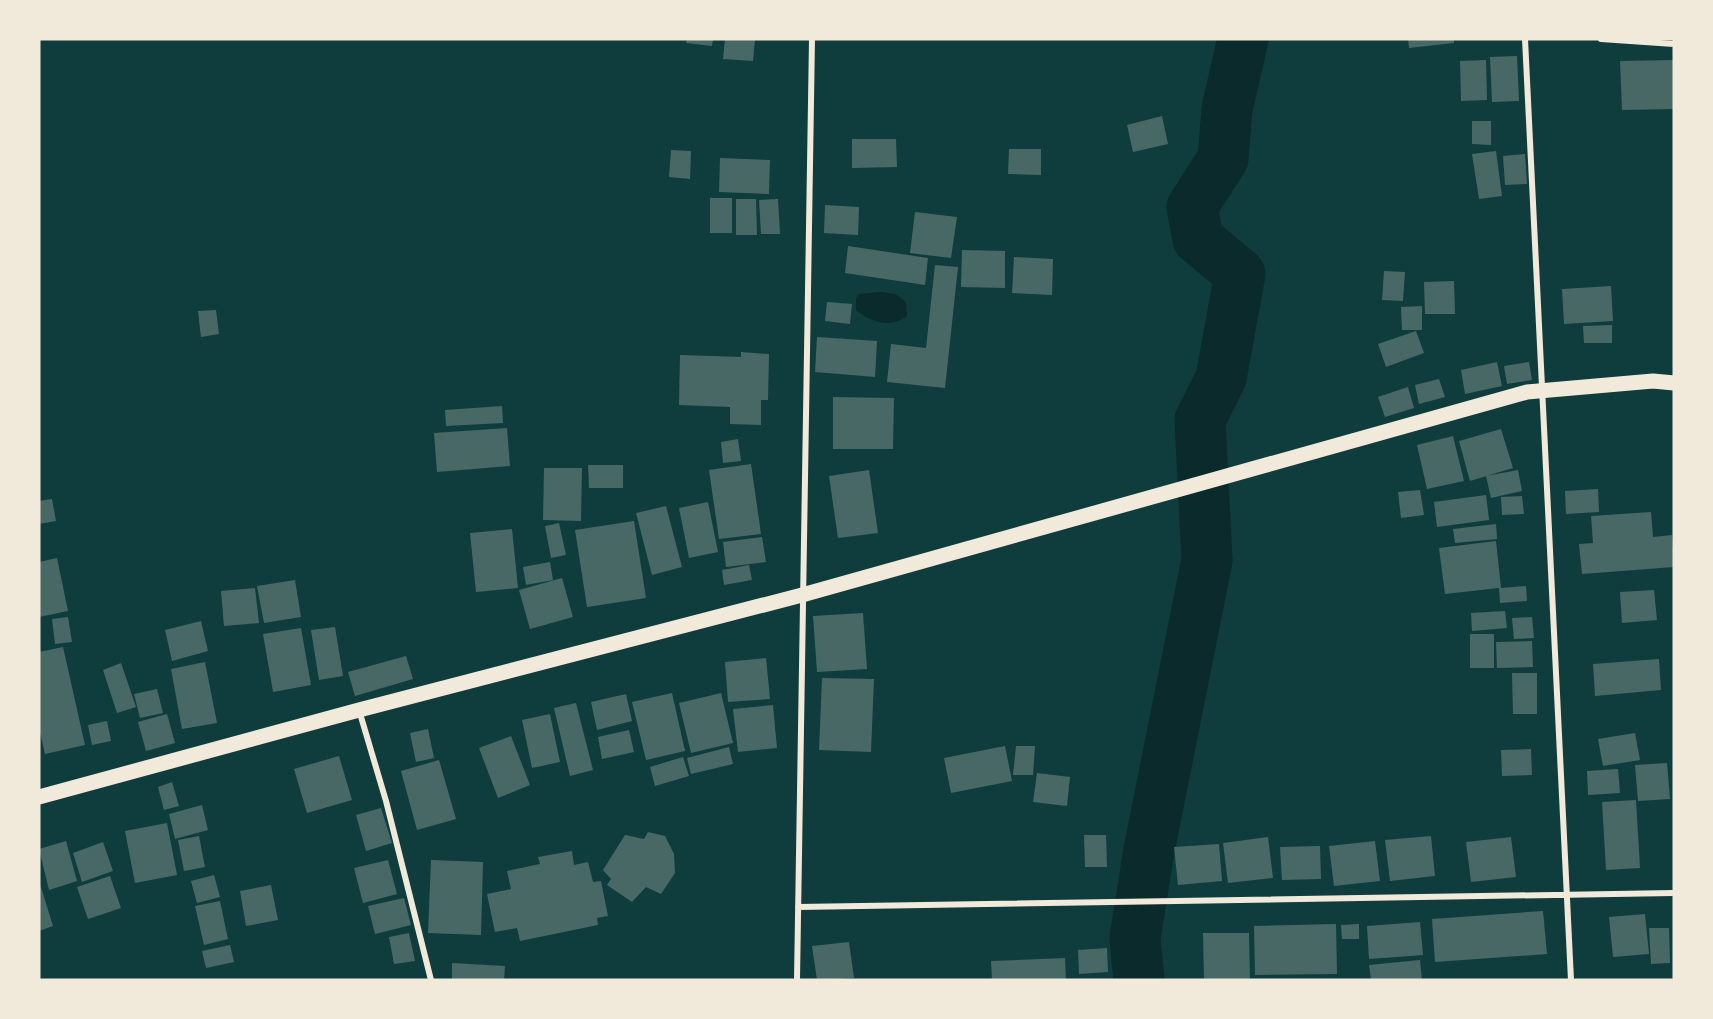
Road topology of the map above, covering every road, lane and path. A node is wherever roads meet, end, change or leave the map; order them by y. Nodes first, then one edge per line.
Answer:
1 (812, 39) edge
2 (1525, 39) edge
3 (1601, 39) edge
4 (1674, 44) edge
5 (1674, 383) edge
6 (1540, 389) junction
7 (802, 595) junction
8 (359, 710) junction
9 (39, 797) edge
10 (1674, 893) edge
11 (1566, 897) junction
12 (798, 907) junction
13 (431, 980) edge
14 (797, 980) edge
15 (1570, 980) edge

1 - 7 street
2 - 6 street
3 - 4 street
5 - 6 main road
6 - 7 main road
6 - 11 street
7 - 8 main road
7 - 12 street
8 - 9 main road
8 - 13 street
10 - 11 street
11 - 12 street
11 - 15 street
12 - 14 street

